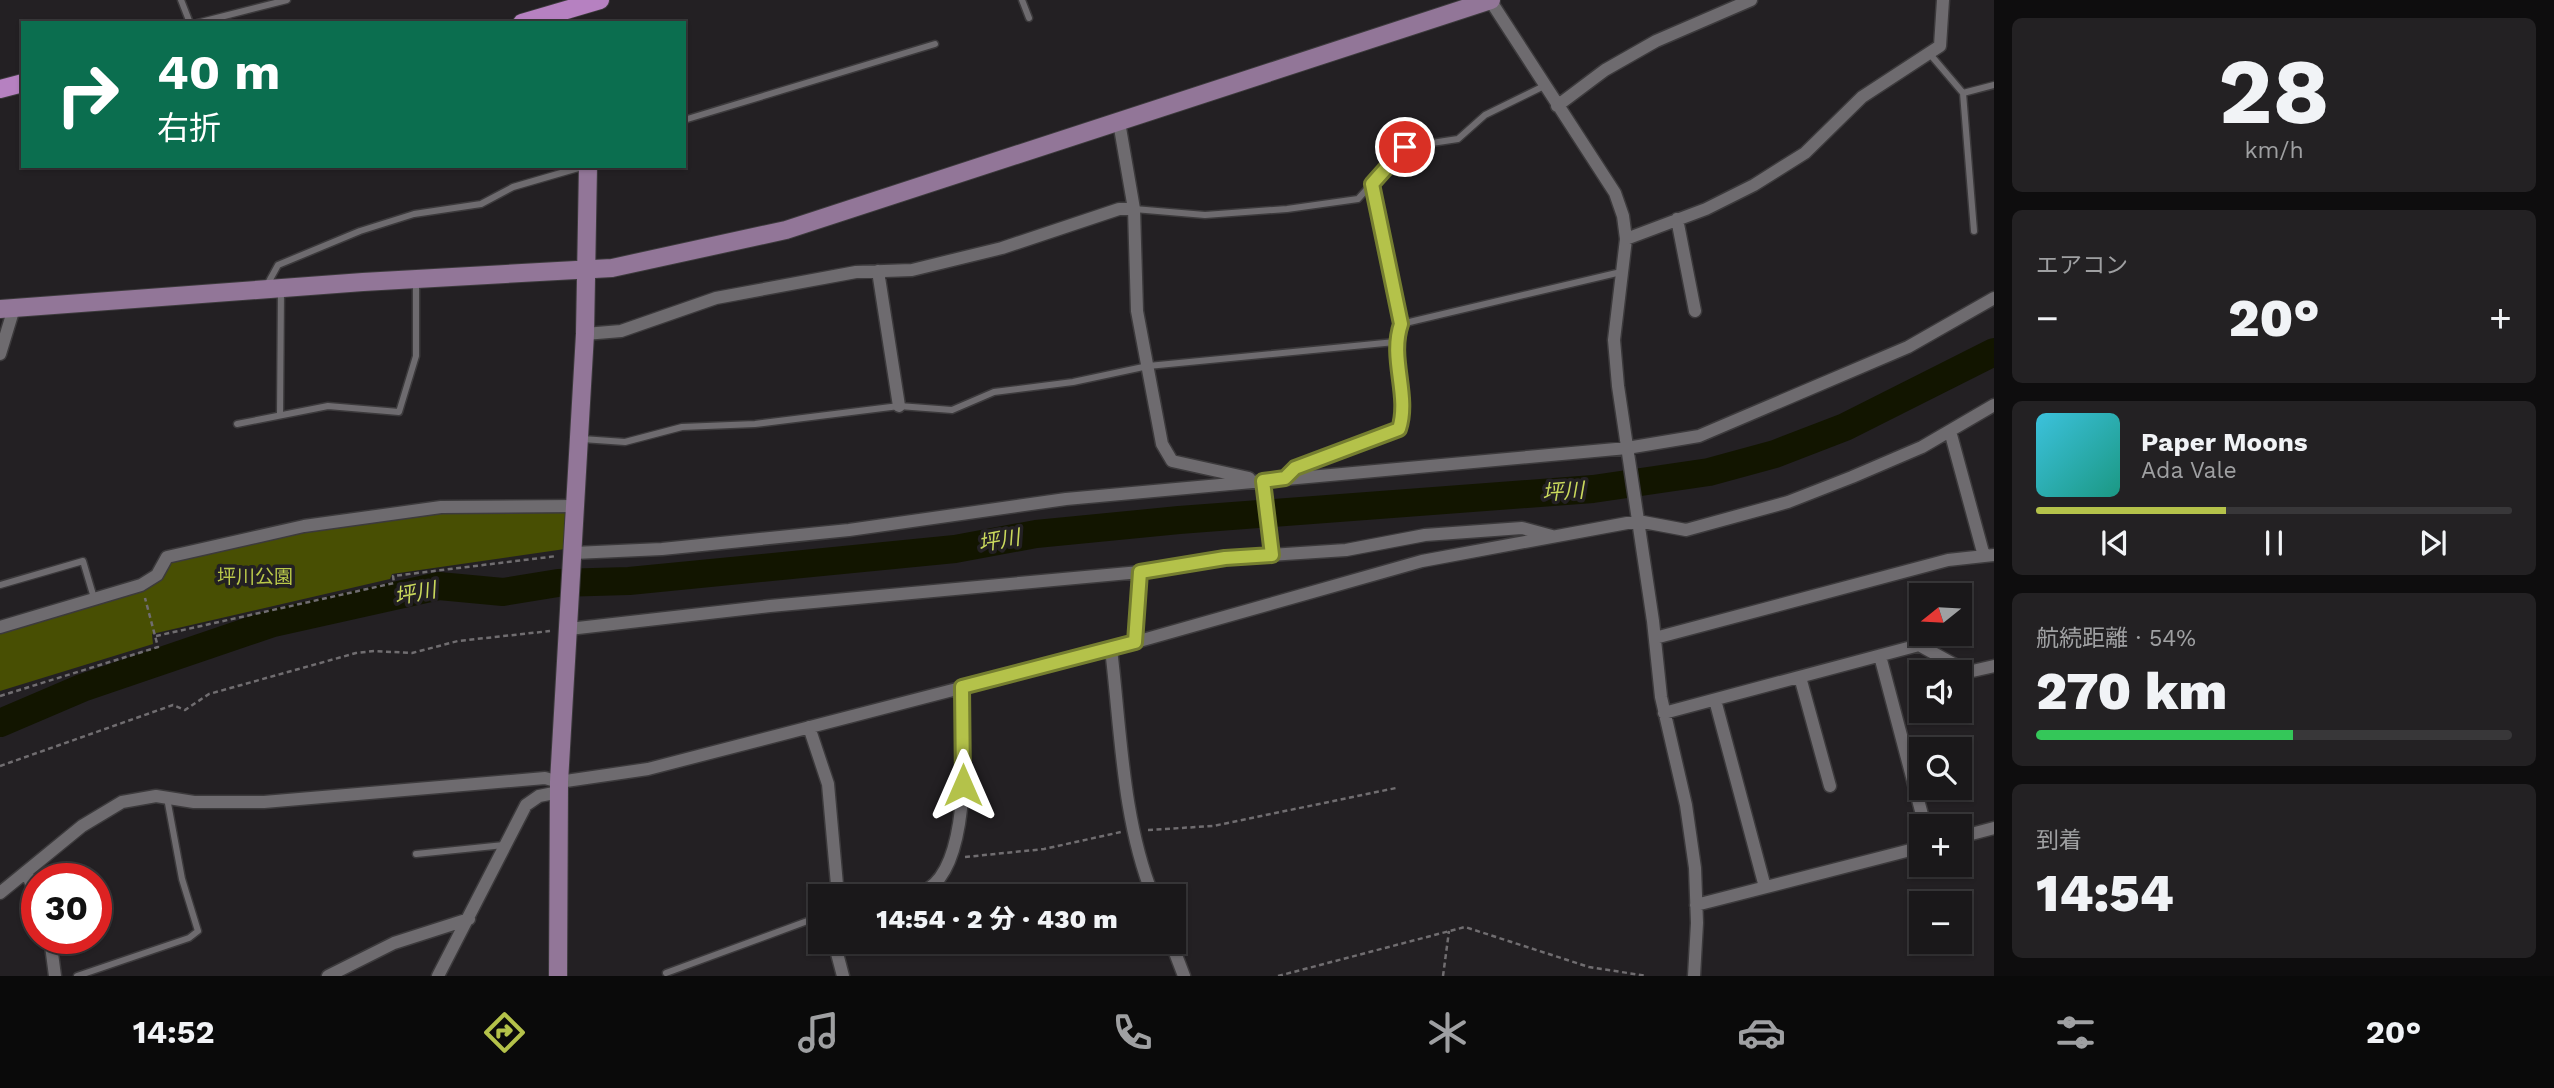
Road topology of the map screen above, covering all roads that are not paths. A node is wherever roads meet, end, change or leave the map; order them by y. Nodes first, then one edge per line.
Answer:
1 (181, 0) edge
2 (287, 0) edge
3 (600, 0) edge
4 (1022, 0) edge
5 (1490, 0) edge
6 (1751, 0) edge
7 (1943, 0) edge
8 (568, 11) edge
9 (1029, 18) dead end
10 (189, 21) edge
11 (205, 21) edge
12 (530, 21) edge
13 (935, 44) dead end
14 (1929, 53) junction
15 (21, 84) edge
16 (1994, 85) edge
17 (1544, 86) junction
18 (0, 89) edge
19 (1963, 93) junction
20 (1557, 106) junction
21 (686, 119) edge
22 (1119, 122) junction
23 (580, 168) edge
24 (587, 168) edge
25 (1372, 184) junction
26 (1134, 209) junction
27 (1677, 219) junction
28 (1974, 231) dead end
29 (1626, 239) junction
30 (588, 268) junction
31 (878, 271) junction
32 (1621, 272) junction
33 (416, 279) junction
34 (273, 289) junction
35 (1994, 298) edge
36 (7, 309) edge
37 (1695, 311) dead end
38 (1401, 324) junction
39 (585, 334) junction
40 (1395, 342) junction
41 (0, 354) edge
42 (1149, 366) junction
43 (1994, 405) edge
44 (899, 406) junction
45 (280, 415) junction
46 (237, 424) dead end
47 (1950, 431) junction
48 (580, 439) junction
49 (1628, 453) junction
50 (1285, 478) junction
51 (1264, 486) junction
52 (576, 506) junction
53 (1638, 521) junction
54 (1556, 537) junction
55 (1271, 550) junction
56 (1989, 556) edge
57 (574, 558) junction
58 (1140, 572) junction
59 (0, 585) edge
60 (95, 600) junction
61 (569, 625) junction
62 (0, 627) edge
63 (1655, 638) junction
64 (1135, 642) junction
65 (1111, 649) junction
66 (1880, 656) junction
67 (1994, 666) edge
68 (1800, 677) junction
69 (962, 687) junction
70 (1715, 700) junction
71 (1664, 713) junction
72 (809, 727) junction
73 (1830, 786) dead end
74 (559, 787) junction
75 (167, 798) junction
76 (1921, 814) edge
77 (1994, 828) edge
78 (1972, 834) edge
79 (506, 845) junction
80 (1909, 850) edge
81 (416, 854) dead end
82 (37, 863) edge
83 (21, 876) edge
84 (837, 884) edge
85 (932, 884) edge
86 (1148, 884) edge
87 (1765, 887) junction
88 (0, 893) edge
89 (1696, 905) junction
90 (469, 919) junction
91 (808, 921) edge
92 (52, 954) edge
93 (837, 954) edge
94 (1176, 954) edge
95 (666, 973) dead end
96 (55, 976) edge
97 (77, 976) edge
98 (328, 976) edge
99 (438, 976) edge
100 (558, 976) edge
101 (843, 976) edge
102 (1184, 976) edge
103 (1694, 976) edge

1 - 10 lane
2 - 11 lane
3 - 8 main road
4 - 9 lane
5 - 17 street
5 - 22 street
6 - 20 street
7 - 14 street
8 - 12 main road
13 - 21 lane
14 - 19 lane
14 - 27 street
15 - 18 main road
16 - 19 lane
17 - 20 street
17 - 25 lane
19 - 28 lane
20 - 29 street
22 - 26 street
22 - 30 street
23 - 34 lane
24 - 30 street
25 - 26 lane
25 - 38 lane
26 - 31 street
26 - 42 street
27 - 29 street
27 - 37 street
29 - 32 street
30 - 33 street
30 - 39 street
31 - 39 street
31 - 44 street
32 - 38 lane
32 - 49 street
33 - 34 street
33 - 45 lane
34 - 36 street
34 - 45 lane
35 - 49 street
36 - 41 street
38 - 40 lane
39 - 48 street
40 - 42 lane
40 - 50 lane
42 - 44 lane
42 - 51 street
43 - 47 street
44 - 48 lane
45 - 46 lane
47 - 53 street
47 - 56 street
48 - 52 street
49 - 50 street
49 - 53 street
50 - 51 street
51 - 55 street
51 - 57 street
52 - 57 street
52 - 60 street
53 - 54 street
53 - 63 street
54 - 55 street
54 - 64 street
55 - 58 street
56 - 63 street
57 - 61 street
58 - 61 street
58 - 64 street
59 - 60 lane
60 - 62 street
61 - 74 street
63 - 71 street
64 - 65 street
65 - 69 street
65 - 86 street
66 - 67 street
66 - 68 street
66 - 76 street
68 - 70 street
68 - 73 street
69 - 72 street
69 - 85 street
70 - 71 street
70 - 87 street
71 - 89 street
72 - 74 street
72 - 84 street
74 - 75 street
74 - 79 street
74 - 100 street
75 - 82 street
75 - 97 lane
77 - 78 street
79 - 81 lane
79 - 90 street
80 - 87 street
83 - 88 street
87 - 89 street
89 - 103 street
90 - 98 street
90 - 99 street
91 - 95 lane
92 - 96 street
93 - 101 street
94 - 102 street

